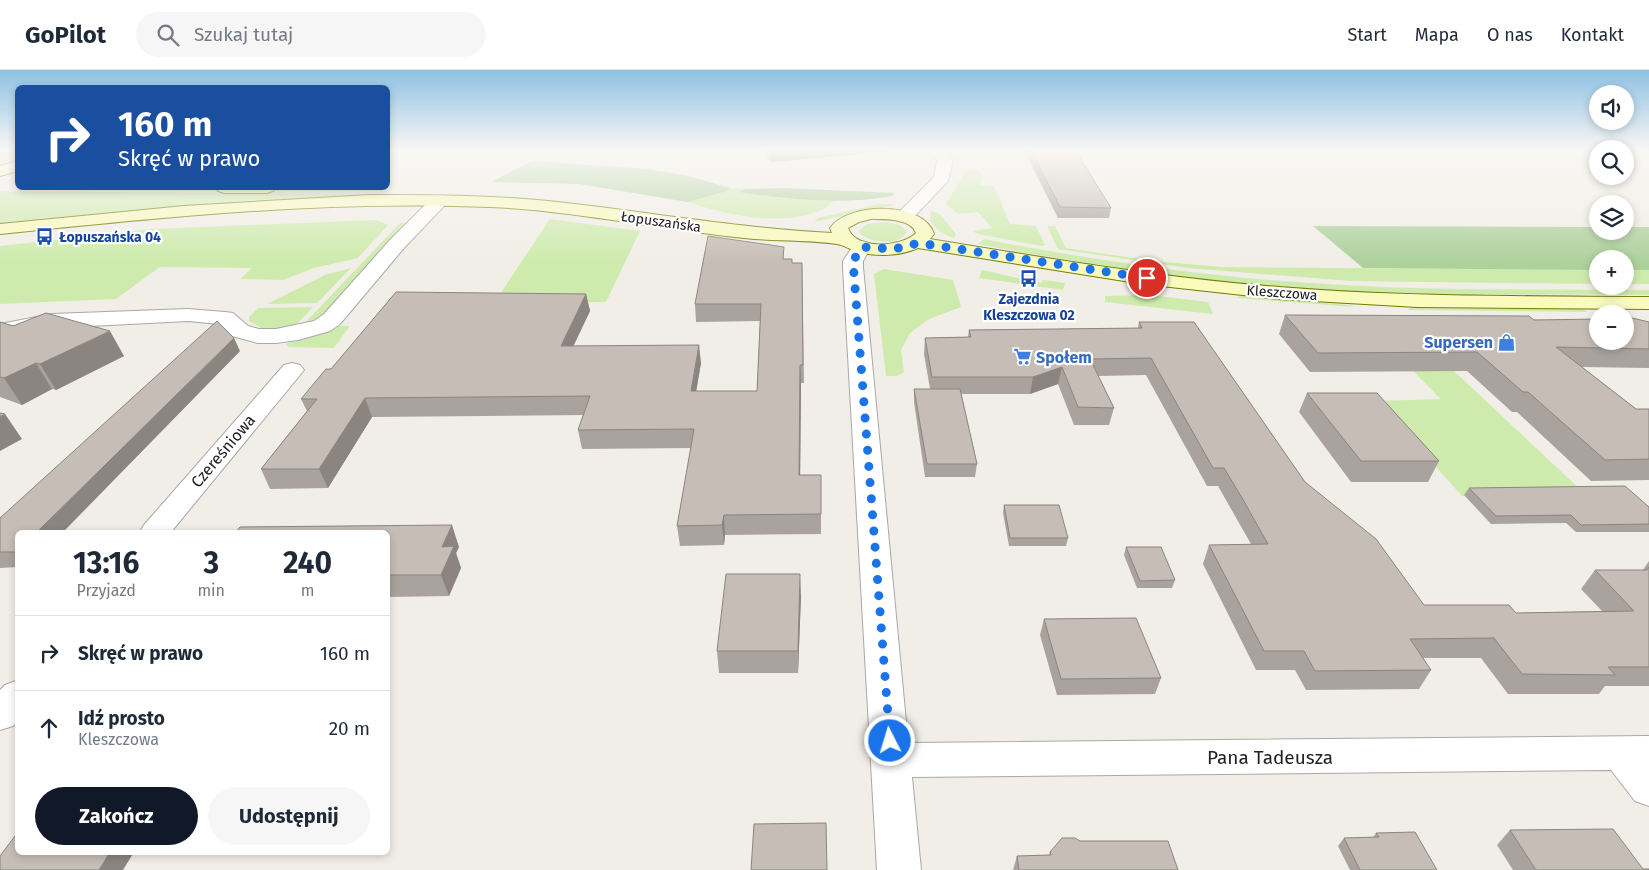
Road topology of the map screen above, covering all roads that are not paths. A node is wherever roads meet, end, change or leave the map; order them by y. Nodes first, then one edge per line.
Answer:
1 (933, 187) edge
2 (359, 190) edge
3 (440, 201) junction
4 (904, 217) junction
5 (0, 228) edge
6 (849, 237) junction
7 (919, 243) junction
8 (1647, 304) edge
9 (0, 331) edge
10 (292, 370) dead end
11 (157, 530) edge
12 (15, 698) edge
13 (0, 715) edge
14 (1635, 753) edge
15 (891, 760) junction
16 (1649, 788) edge
17 (899, 870) edge

1 - 4 street
2 - 6 main road, Łopuszańska
3 - 5 main road, Łopuszańska
3 - 6 main road, Łopuszańska
3 - 9 street
4 - 6 main road
4 - 7 main road
6 - 7 main road
6 - 15 street
7 - 8 main road, Kleszczowa
10 - 11 street, Czereśniowa
12 - 13 street
14 - 15 street, Pana Tadeusza
14 - 16 street
15 - 17 street

